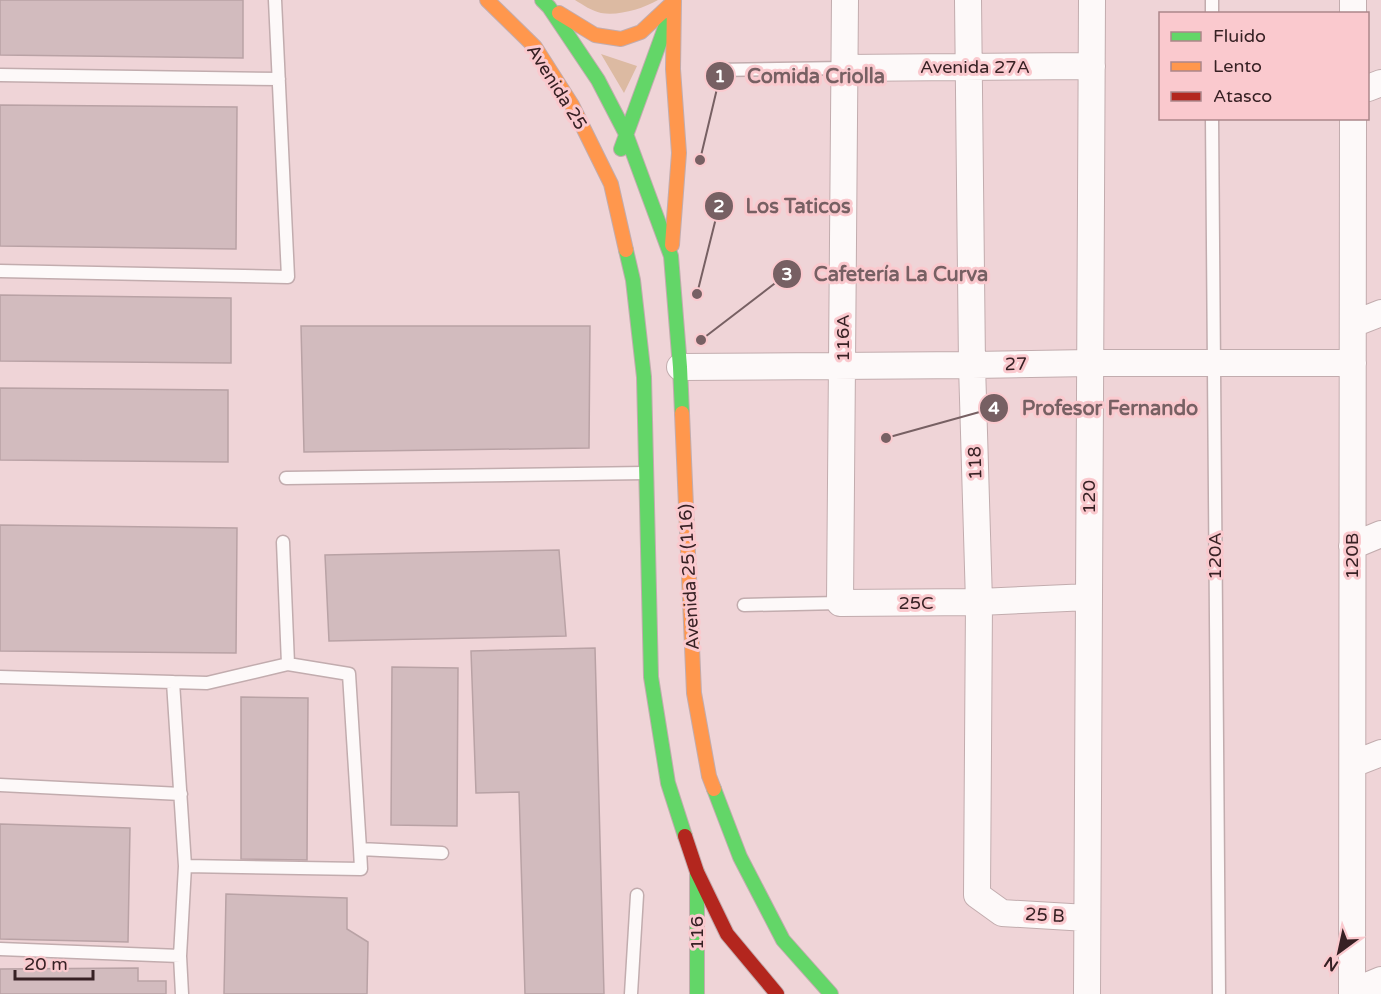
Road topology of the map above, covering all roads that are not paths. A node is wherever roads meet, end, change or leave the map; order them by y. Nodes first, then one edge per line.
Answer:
1 (275, 0) edge
2 (487, 0) edge
3 (845, 0) edge
4 (968, 0) edge
5 (1092, 0) edge
6 (675, 1) edge
7 (546, 3) edge
8 (1092, 66) junction
9 (968, 67) junction
10 (845, 68) junction
11 (715, 70) dead end
12 (0, 75) edge
13 (279, 79) junction
14 (635, 111) junction
15 (1212, 120) edge
16 (1353, 120) edge
17 (677, 126) junction
18 (626, 134) junction
19 (611, 184) junction
20 (671, 256) junction
21 (0, 271) edge
22 (1381, 313) edge
23 (1353, 324) junction
24 (1090, 363) junction
25 (1213, 363) junction
26 (1353, 363) junction
27 (972, 365) junction
28 (843, 366) junction
29 (680, 367) junction
30 (646, 473) junction
31 (286, 478) dead end
32 (1381, 534) edge
33 (283, 542) dead end
34 (1352, 546) junction
35 (1089, 597) junction
36 (979, 602) junction
37 (840, 603) junction
38 (744, 605) dead end
39 (288, 664) junction
40 (0, 677) edge
41 (173, 682) junction
42 (1381, 753) edge
43 (1353, 765) junction
44 (0, 785) edge
45 (181, 794) junction
46 (360, 849) junction
47 (442, 853) dead end
48 (185, 866) junction
49 (697, 872) junction
50 (637, 895) dead end
51 (1002, 913) joint
52 (1087, 918) junction
53 (0, 949) edge
54 (180, 956) junction
55 (1381, 980) edge
56 (1352, 993) edge
57 (182, 994) edge
58 (631, 994) edge
59 (697, 994) edge
60 (777, 994) edge
61 (831, 994) edge
62 (1087, 994) edge
63 (1219, 994) edge

1 - 13 lane
2 - 19 main road, Avenida 25
3 - 10 street, 116A
4 - 9 street, 118
5 - 8 street, 120
6 - 7 main road
6 - 14 main road
6 - 17 main road
7 - 18 main road, Avenida 25
8 - 9 street, Avenida 27A
8 - 24 street, 120
9 - 10 street, Avenida 27A
9 - 27 street, 118
10 - 11 lane, Avenida 27A
10 - 28 street, 116A
12 - 13 lane
13 - 21 lane
14 - 17 main road
14 - 18 main road
15 - 25 lane, 120A
16 - 23 street, 120B
17 - 20 main road
18 - 19 main road
18 - 20 main road, Avenida 25 (116)
19 - 30 main road
20 - 29 main road, Avenida 25 (116)
22 - 23 street
23 - 26 street, 120B
24 - 25 street, 27
24 - 27 street, 27
24 - 35 street, 120
25 - 26 street, 27
25 - 63 lane, 120A
26 - 34 street, 120B
27 - 28 street, 27
27 - 36 street, 118
28 - 29 street, 27
28 - 37 street, 116A
29 - 61 main road, Avenida 25 (116)
30 - 31 lane
30 - 49 main road
32 - 34 street
33 - 39 lane
34 - 43 street, 120B
35 - 36 street, 25C
35 - 52 street, 120
36 - 37 street, 25C
36 - 51 street, 118
37 - 38 lane, 25C
39 - 41 lane
39 - 46 lane
40 - 41 lane
41 - 45 lane
42 - 43 street
43 - 56 street, 120B
44 - 45 lane
45 - 48 lane
46 - 47 lane
46 - 48 lane
48 - 54 lane
49 - 59 main road, 116
49 - 60 main road
50 - 58 lane
51 - 52 street, 25 B
52 - 62 street, 120
53 - 54 lane
54 - 57 lane
55 - 56 street

